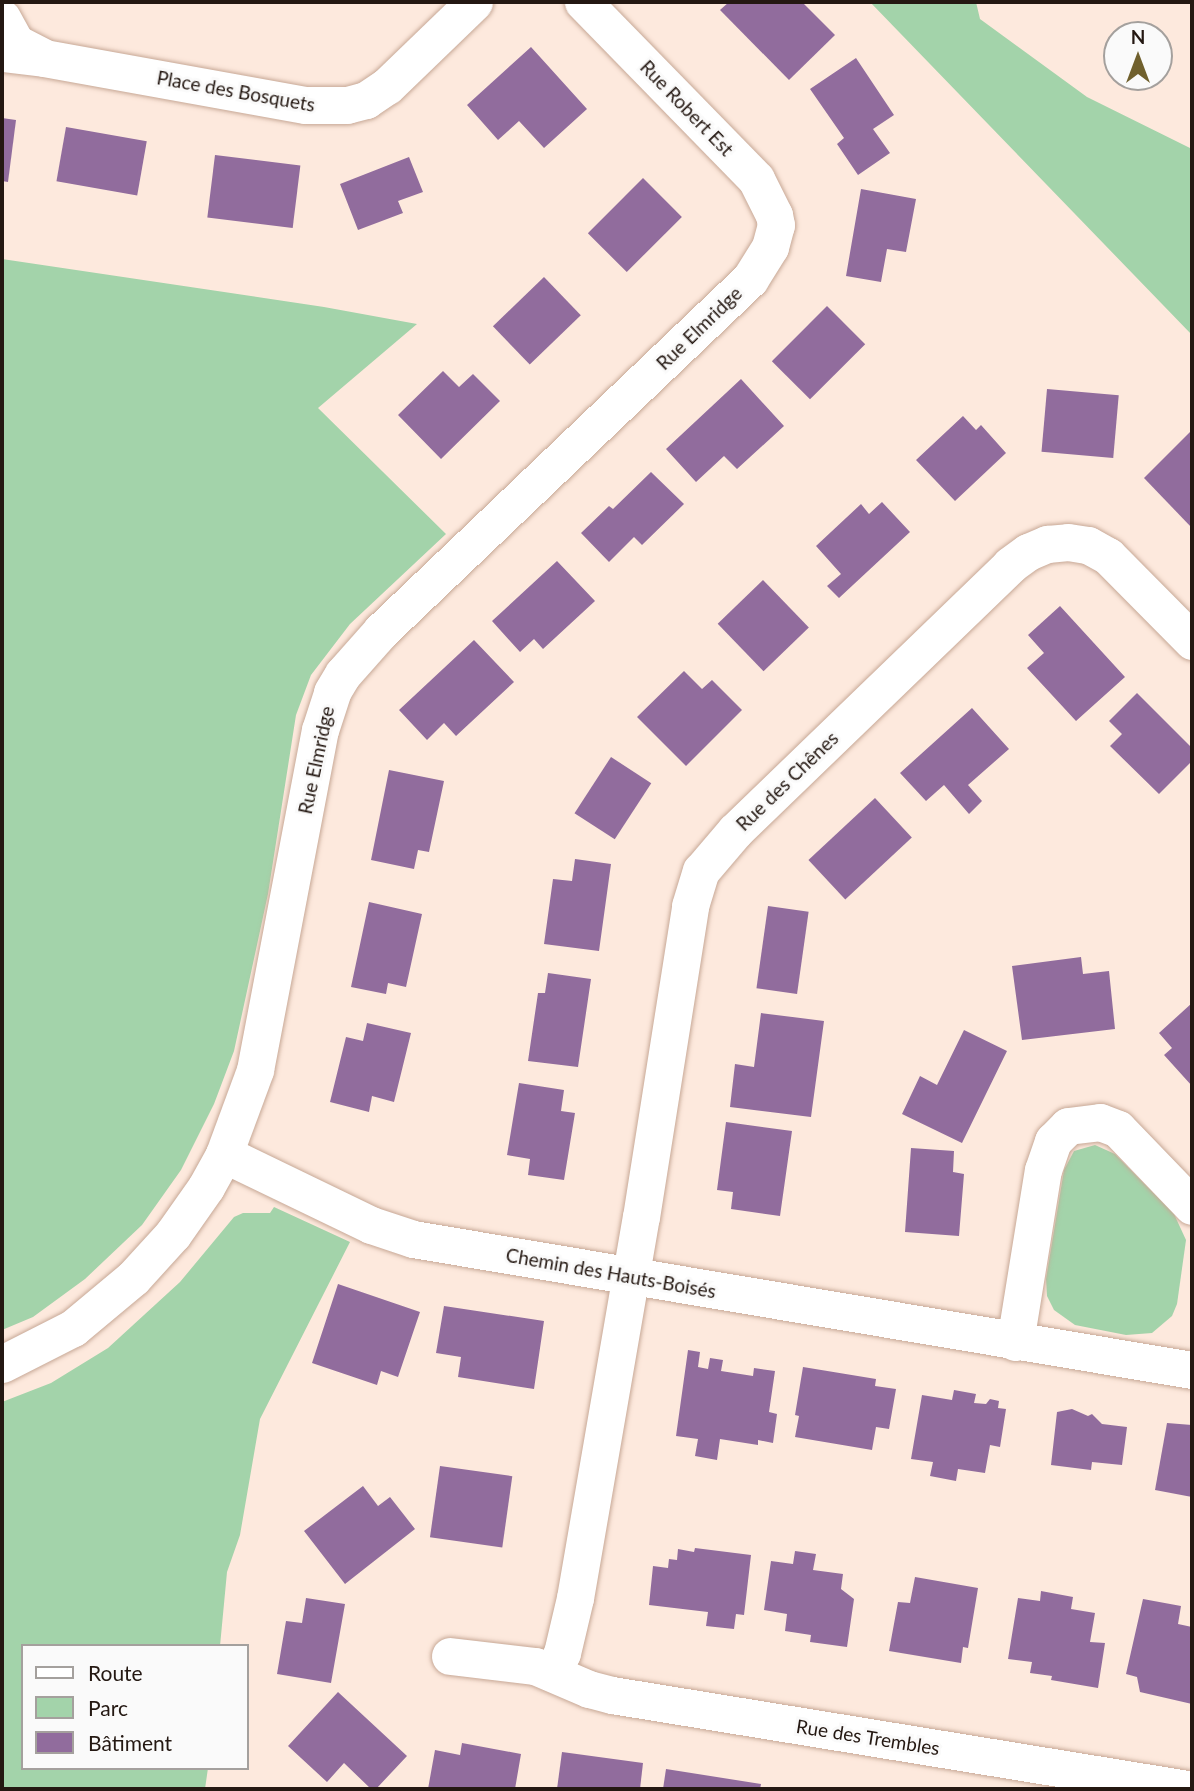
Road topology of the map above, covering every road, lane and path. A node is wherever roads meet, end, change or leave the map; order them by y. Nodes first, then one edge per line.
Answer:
1 (474, 2) edge
2 (583, 2) edge
3 (2, 18) edge
4 (2, 53) edge
5 (44, 58) junction
6 (776, 225) joint
7 (1192, 642) edge
8 (223, 1154) junction
9 (1192, 1206) edge
10 (630, 1276) junction
11 (1015, 1342) junction
12 (1191, 1361) edge
13 (2, 1364) edge
14 (450, 1656) dead end
15 (552, 1672) junction
16 (1187, 1789) edge

1 - 5 street, Place des Bosquets
2 - 6 street, Rue Robert Est
3 - 5 street, Place des Bosquets
4 - 5 street, Place des Bosquets
6 - 8 street, Rue Elmridge
7 - 10 street, Rue des Chênes
8 - 10 street, Chemin des Hauts-Boisés
8 - 13 street, Rue Elmridge
9 - 11 street
10 - 11 street, Chemin des Hauts-Boisés
10 - 15 street
11 - 12 street, Chemin des Hauts-Boisés
14 - 15 street, Rue des Trembles
15 - 16 street, Rue des Trembles

